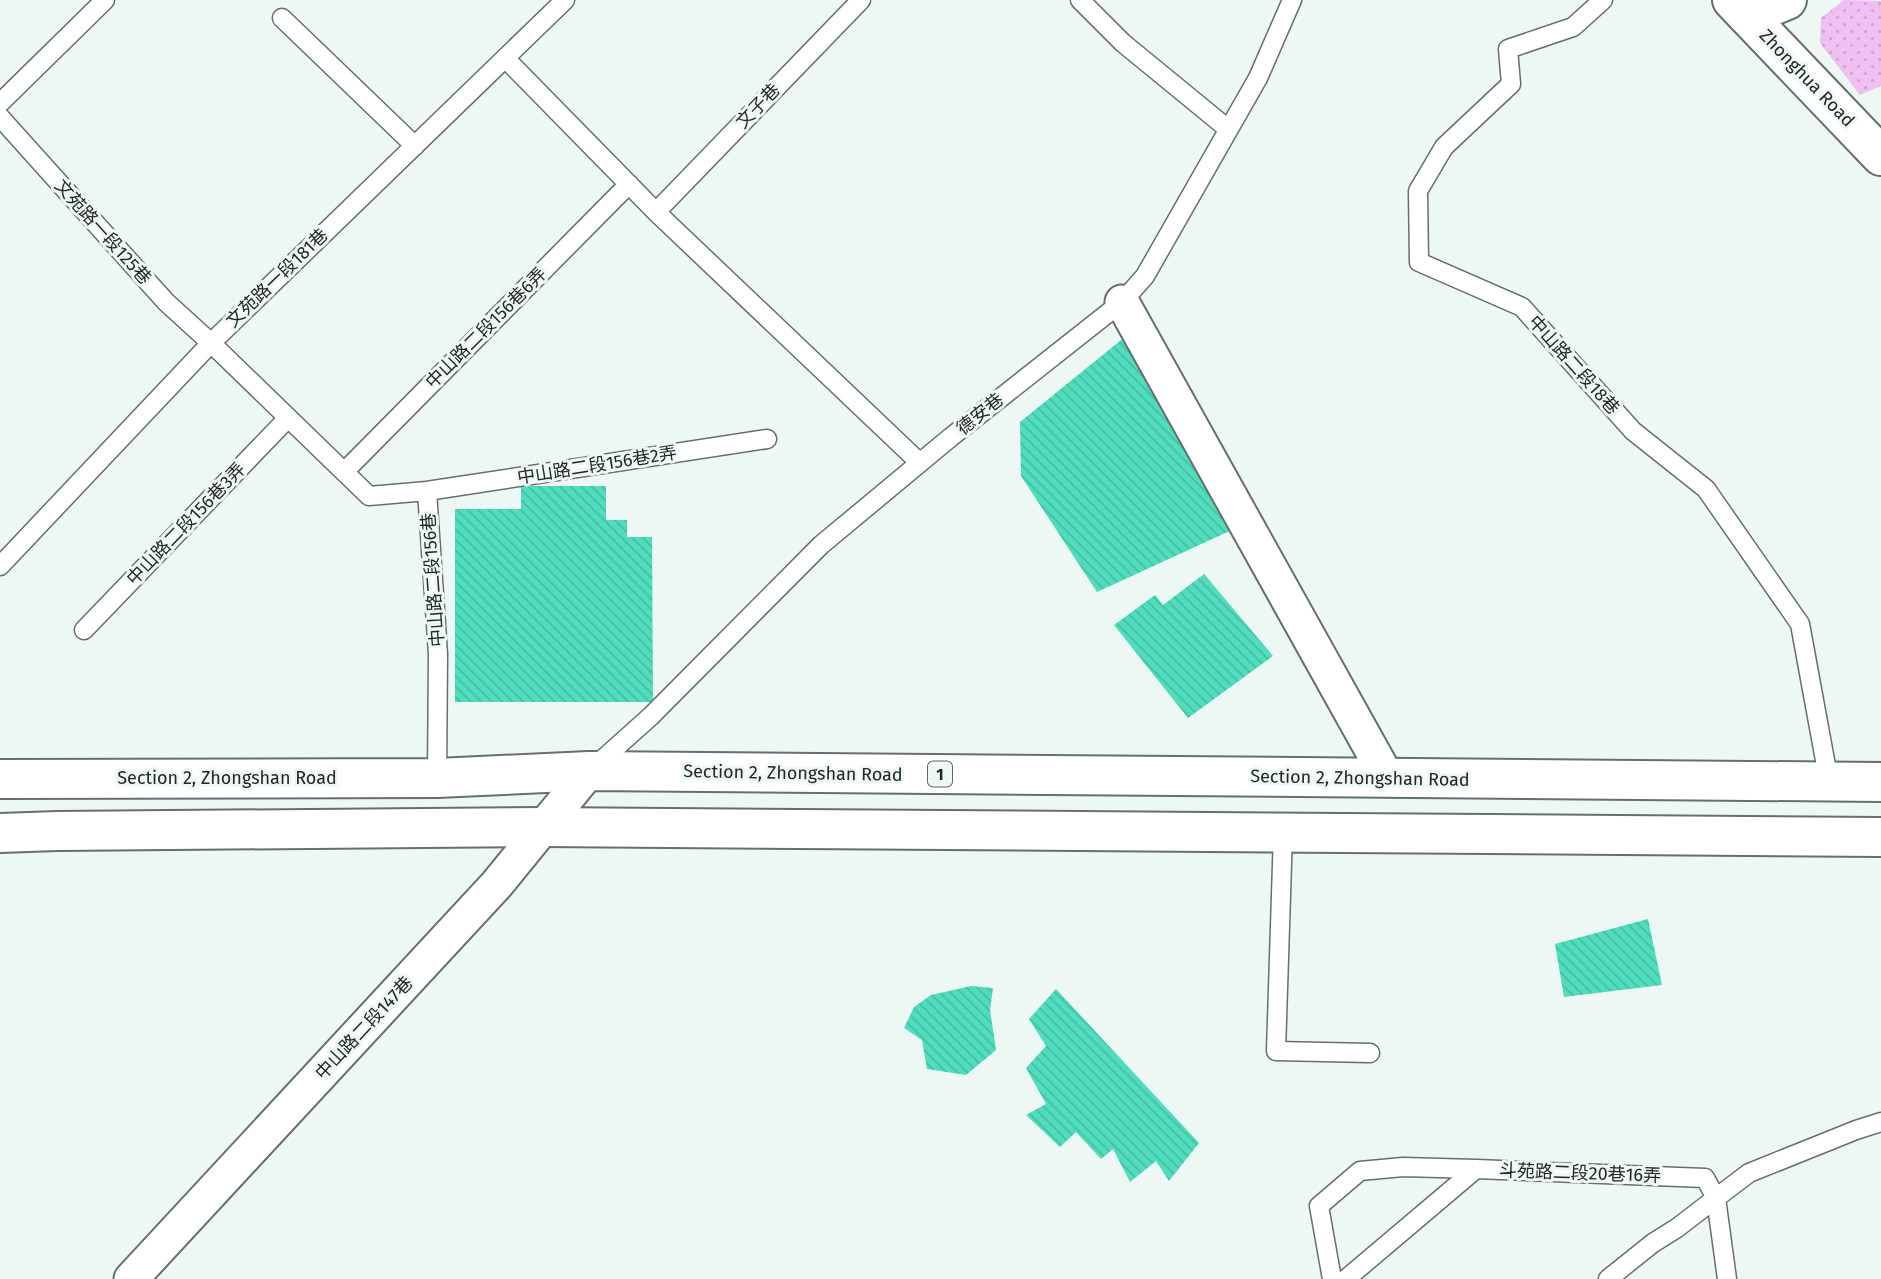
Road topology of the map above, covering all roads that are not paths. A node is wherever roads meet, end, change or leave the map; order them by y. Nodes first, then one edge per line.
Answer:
1 (105, 0) edge
2 (565, 0) edge
3 (861, 0) edge
4 (1080, 0) edge
5 (1292, 0) edge
6 (1603, 0) edge
7 (1787, 0) edge
8 (1740, 8) edge
9 (282, 18) dead end
10 (505, 58) junction
11 (0, 103) edge
12 (0, 117) edge
13 (1228, 129) junction
14 (415, 146) junction
15 (1881, 156) edge
16 (629, 184) junction
17 (656, 212) junction
18 (1122, 302) junction
19 (211, 343) junction
20 (289, 418) junction
21 (767, 439) dead end
22 (920, 463) junction
23 (344, 472) junction
24 (427, 491) junction
25 (0, 566) edge
26 (84, 630) dead end
27 (589, 771) junction
28 (437, 778) junction
29 (0, 779) edge
30 (1388, 779) junction
31 (1829, 782) junction
32 (1881, 782) edge
33 (543, 827) junction
34 (0, 833) edge
35 (1283, 833) junction
36 (1881, 838) edge
37 (1370, 1053) dead end
38 (1881, 1122) edge
39 (1476, 1170) junction
40 (1716, 1198) junction
41 (131, 1279) edge
42 (1332, 1279) edge
43 (1346, 1279) edge
44 (1608, 1279) edge
45 (1727, 1279) edge

1 - 11 lane
2 - 10 lane, 文苑路一段181巷
3 - 17 lane, 文子巷
4 - 13 lane
5 - 13 lane, 德安巷
6 - 31 lane, 中山路二段18巷
7 - 8 main road
8 - 15 main road, Zhonghua Road
9 - 14 lane
10 - 14 lane, 文苑路一段181巷
10 - 16 lane
12 - 19 lane, 文苑路一段125巷
13 - 18 lane, 德安巷
14 - 19 lane, 文苑路一段181巷
16 - 17 lane
16 - 23 lane, 中山路二段156巷6弄
17 - 22 lane
18 - 22 lane, 德安巷
18 - 30 street
19 - 20 lane, 中山路二段156巷
19 - 25 lane, 文苑路一段181巷
20 - 23 lane, 中山路二段156巷
20 - 26 lane, 中山路二段156巷3弄
21 - 24 lane, 中山路二段156巷2弄
22 - 27 lane, 德安巷
23 - 24 lane, 中山路二段156巷
24 - 28 lane, 中山路二段156巷
27 - 28 main road, Section 2, Zhongshan Road / 1
27 - 30 main road, Section 2, Zhongshan Road / 1
27 - 33 street, 中山路二段147巷
28 - 29 main road, Section 2, Zhongshan Road / 1
30 - 31 main road, Section 2, Zhongshan Road / 1
31 - 32 main road, Section 2, Zhongshan Road / 1
33 - 34 main road
33 - 35 main road
33 - 41 street, 中山路二段147巷
35 - 36 main road
35 - 37 lane
38 - 40 lane
39 - 40 lane, 斗苑路二段20巷16弄
39 - 42 lane
39 - 43 lane, 斗苑路二段20巷16弄
40 - 44 lane
40 - 45 lane

